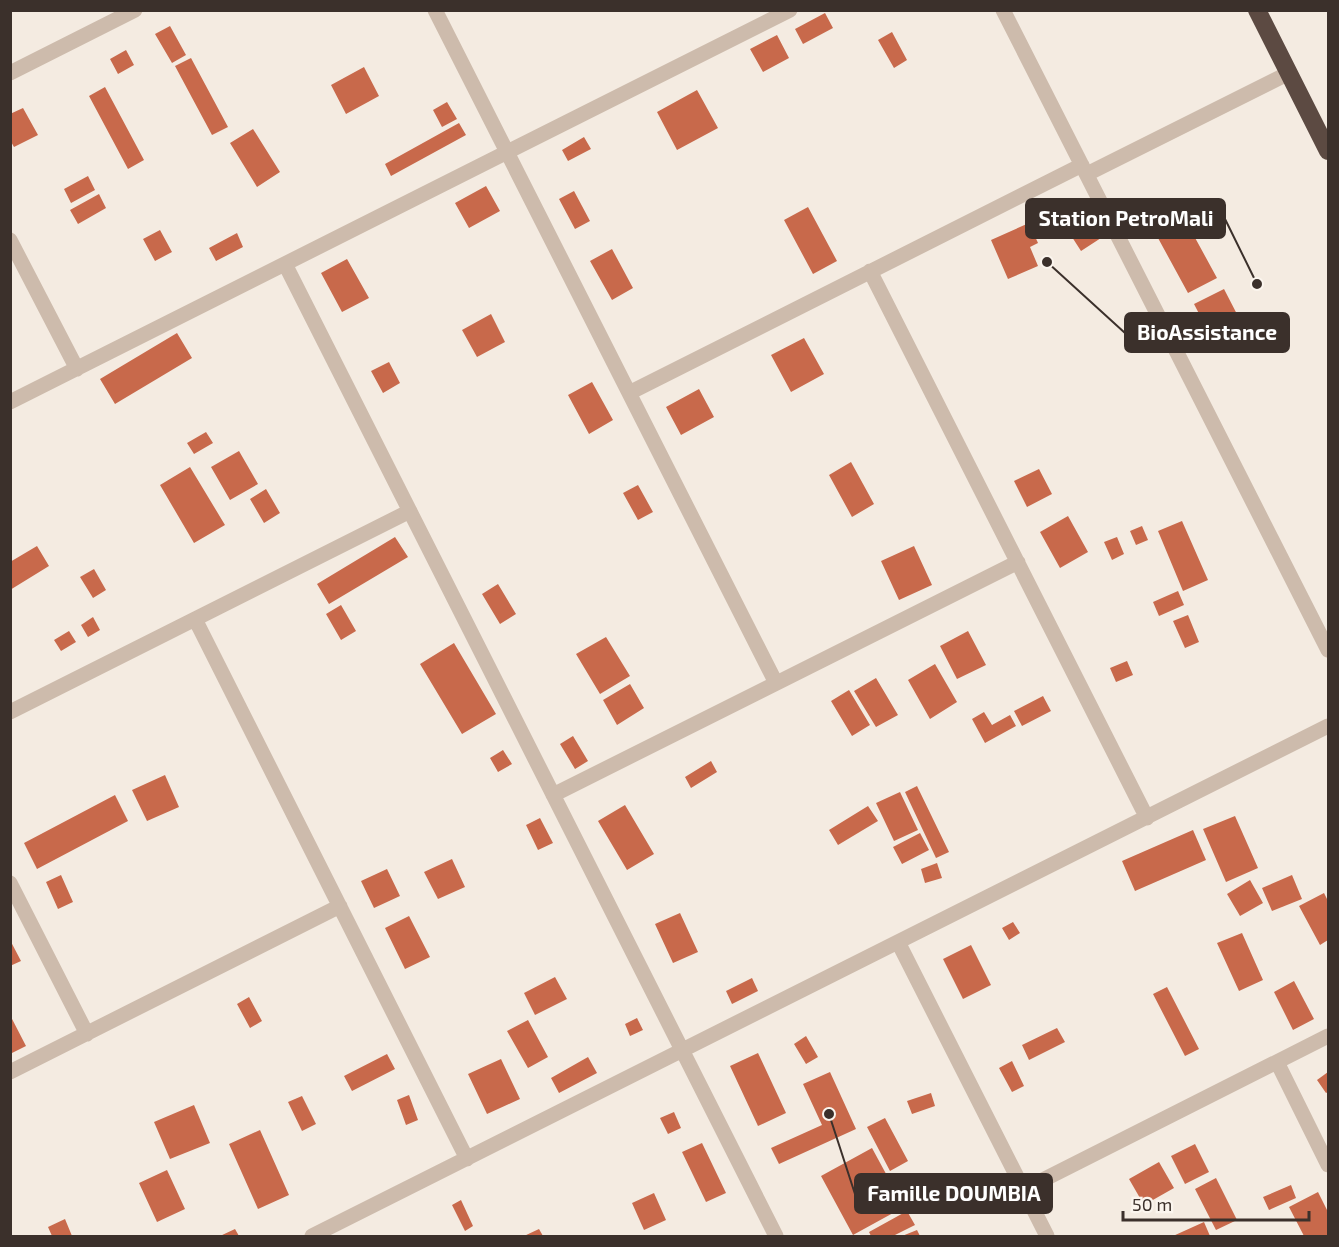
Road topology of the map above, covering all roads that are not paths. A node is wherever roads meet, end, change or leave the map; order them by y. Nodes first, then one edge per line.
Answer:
1 (135, 10) edge
2 (435, 10) edge
3 (790, 10) edge
4 (1003, 10) edge
5 (1257, 10) edge
6 (10, 73) edge
7 (1289, 73) junction
8 (1329, 151) edge
9 (507, 153) junction
10 (1084, 170) junction
11 (10, 240) edge
12 (285, 264) junction
13 (870, 271) junction
14 (77, 369) junction
15 (629, 393) junction
16 (10, 402) edge
17 (410, 512) junction
18 (1018, 562) junction
19 (195, 619) junction
20 (1329, 650) edge
21 (776, 683) junction
22 (10, 712) edge
23 (1329, 726) edge
24 (553, 795) junction
25 (1146, 818) junction
26 (10, 883) edge
27 (340, 906) junction
28 (898, 942) junction
29 (87, 1034) junction
30 (1329, 1036) edge
31 (682, 1051) junction
32 (1277, 1062) junction
33 (10, 1072) edge
34 (467, 1159) junction
35 (1329, 1165) edge
36 (1023, 1190) junction
37 (312, 1236) edge
38 (776, 1236) edge
39 (1047, 1236) edge

1 - 6 street
2 - 9 street
3 - 9 street
4 - 10 street
5 - 7 highway
7 - 8 highway
7 - 10 street
9 - 12 street
9 - 15 street
10 - 13 street
10 - 20 street
11 - 14 street
12 - 14 street
12 - 17 street
13 - 15 street
13 - 18 street
14 - 16 street
15 - 21 street
17 - 19 street
17 - 24 street
18 - 21 street
18 - 25 street
19 - 22 street
19 - 27 street
21 - 24 street
23 - 25 street
24 - 31 street
25 - 28 street
26 - 29 street
27 - 29 street
27 - 34 street
28 - 31 street
28 - 36 street
29 - 33 street
30 - 32 street
31 - 34 street
31 - 38 street
32 - 35 street
32 - 36 street
34 - 37 street
36 - 39 street

